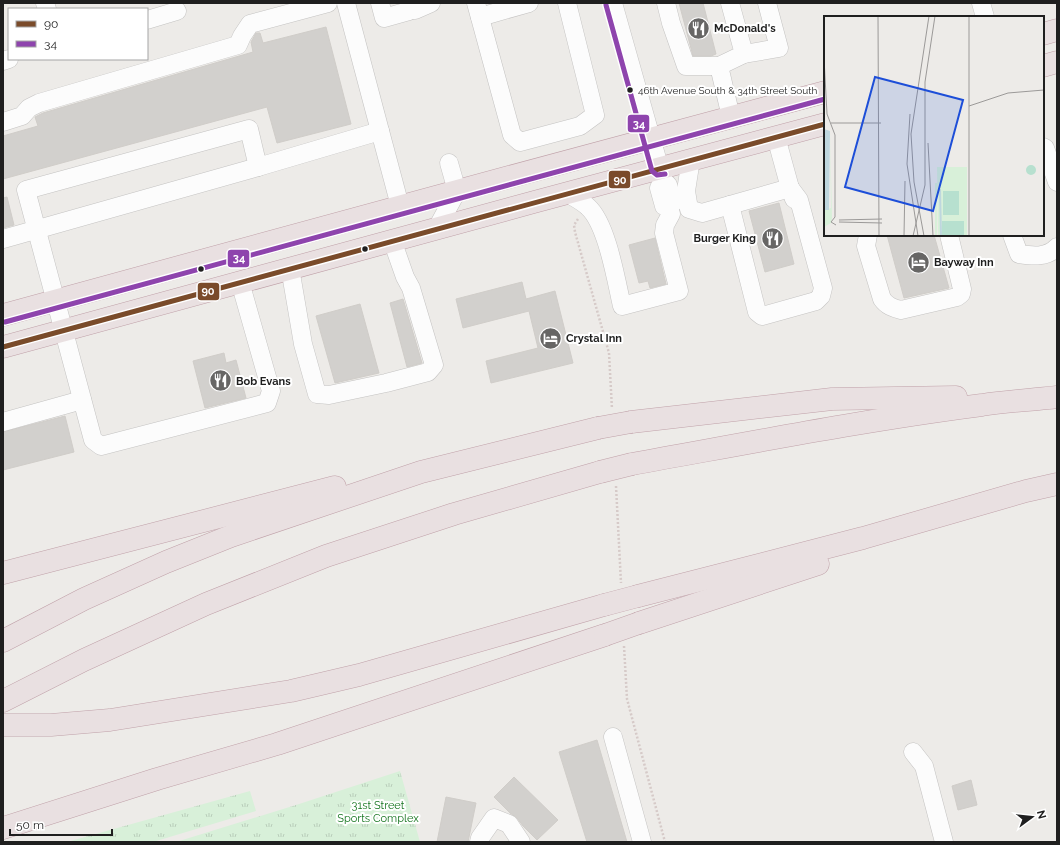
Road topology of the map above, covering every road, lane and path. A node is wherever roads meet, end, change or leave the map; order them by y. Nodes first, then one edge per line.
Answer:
1 (328, 3) edge
2 (346, 3) edge
3 (380, 3) edge
4 (529, 3) edge
5 (567, 3) edge
6 (614, 3) edge
7 (666, 3) edge
8 (730, 3) edge
9 (767, 3) edge
10 (981, 3) edge
11 (478, 10) edge
12 (177, 11) dead end
13 (413, 12) edge
14 (985, 16) edge
15 (148, 20) edge
16 (744, 54) junction
17 (1057, 62) edge
18 (719, 66) junction
19 (1044, 66) edge
20 (824, 92) edge
21 (731, 117) junction
22 (591, 118) junction
23 (3, 122) edge
24 (556, 124) dead end
25 (824, 124) edge
26 (532, 130) dead end
27 (380, 131) junction
28 (512, 135) junction
29 (776, 137) junction
30 (651, 138) junction
31 (1044, 148) edge
32 (692, 159) junction
33 (449, 163) dead end
34 (258, 167) junction
35 (661, 174) junction
36 (1057, 182) edge
37 (790, 188) junction
38 (457, 191) junction
39 (567, 193) junction
40 (730, 205) junction
41 (400, 206) junction
42 (578, 218) dead end
43 (437, 228) junction
44 (36, 229) junction
45 (868, 236) edge
46 (949, 236) edge
47 (1012, 236) edge
48 (3, 239) edge
49 (392, 240) junction
50 (1057, 247) edge
51 (290, 268) junction
52 (240, 282) junction
53 (55, 301) junction
54 (3, 315) edge
55 (63, 331) junction
56 (3, 347) edge
57 (1057, 396) edge
58 (82, 400) junction
59 (3, 422) edge
60 (614, 422) junction
61 (421, 472) junction
62 (608, 475) junction
63 (1057, 484) edge
64 (863, 538) junction
65 (3, 573) edge
66 (630, 592) junction
67 (614, 639) junction
68 (3, 641) edge
69 (3, 700) edge
70 (3, 726) edge
71 (613, 737) dead end
72 (913, 752) dead end
73 (3, 828) edge
74 (480, 842) edge
75 (520, 842) edge
76 (642, 842) edge
77 (665, 842) edge
78 (944, 842) edge

1 - 23 street
2 - 27 street
3 - 13 street
4 - 11 street
5 - 22 street
6 - 30 street
7 - 18 street
8 - 16 street
9 - 16 street
10 - 14 street
11 - 28 street
12 - 15 street
16 - 18 street
17 - 19 highway
18 - 21 street
20 - 21 highway
21 - 30 highway
22 - 24 street
22 - 28 street
25 - 29 highway
26 - 28 street
27 - 34 street
27 - 41 street
29 - 32 highway
29 - 37 street
30 - 35 street
30 - 38 highway
31 - 36 street
32 - 35 highway
32 - 40 street
33 - 38 street
34 - 44 street
34 - 44 street
35 - 39 highway
35 - 39 street
37 - 40 street
37 - 40 street
38 - 41 highway
38 - 43 street
39 - 43 highway
41 - 53 highway
42 - 60 path
43 - 49 highway
44 - 48 street
44 - 53 street
45 - 46 street
47 - 50 street
49 - 51 highway
49 - 51 street
51 - 52 highway
52 - 55 highway
52 - 58 street
53 - 54 highway
53 - 55 street
55 - 56 highway
55 - 58 street
57 - 60 highway
57 - 62 highway, bridge
58 - 59 street
60 - 61 highway
61 - 65 highway
61 - 68 highway
62 - 66 path
62 - 69 highway
63 - 64 highway
64 - 66 highway
64 - 67 highway, bridge
66 - 70 highway, bridge
67 - 73 highway
67 - 77 path
71 - 76 street
72 - 78 street
74 - 75 street

